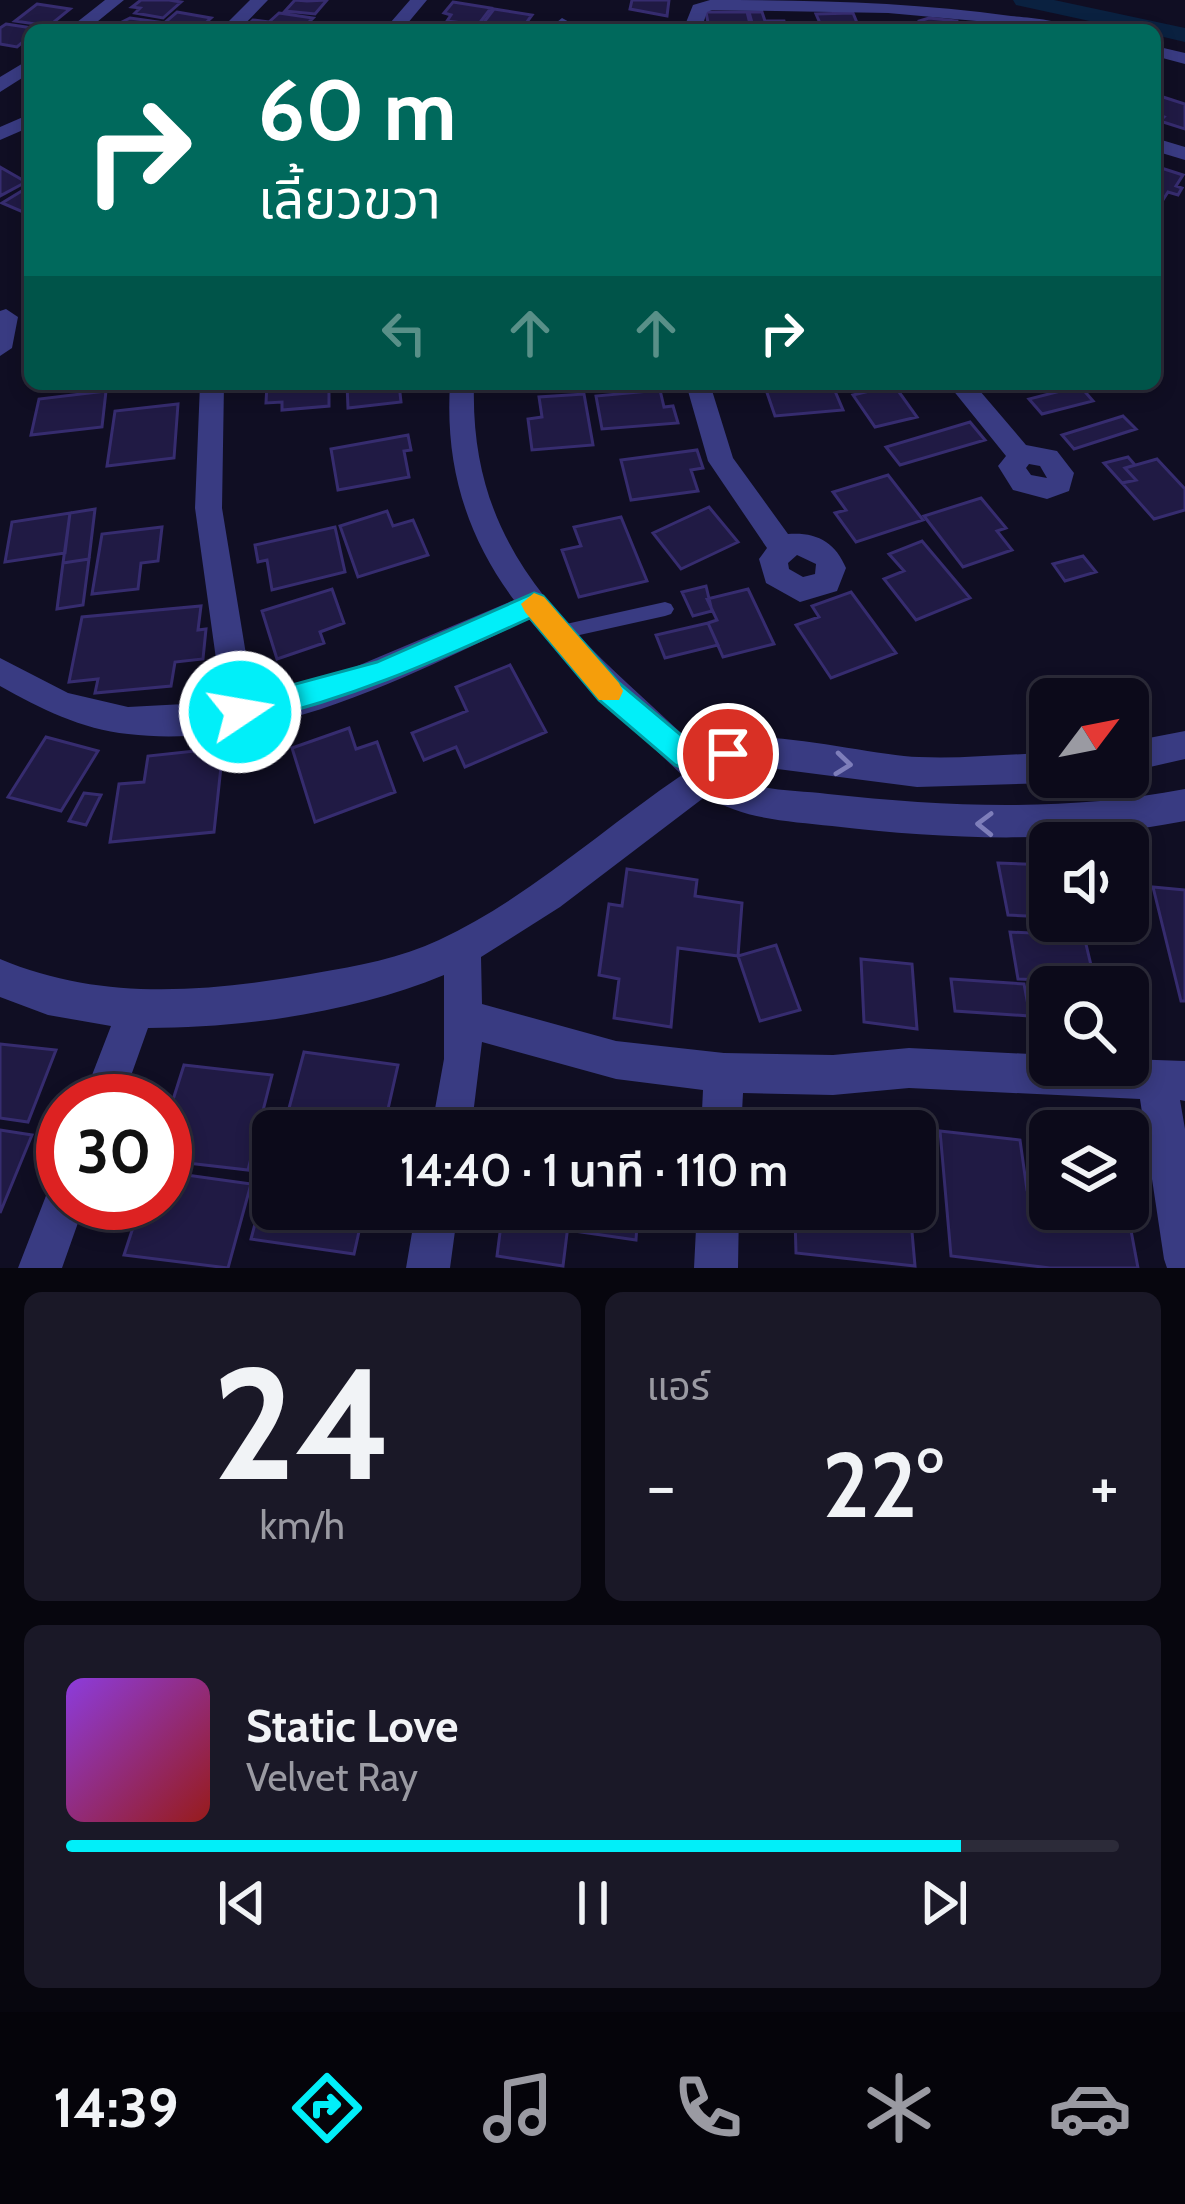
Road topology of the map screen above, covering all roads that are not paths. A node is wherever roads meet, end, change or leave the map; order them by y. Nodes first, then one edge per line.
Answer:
1 (116, 0) edge
2 (260, 0) edge
3 (419, 0) edge
4 (84, 24) edge
5 (235, 24) edge
6 (398, 24) edge
7 (694, 24) edge
8 (1036, 24) edge
9 (6, 317) dead end
10 (0, 348) edge
11 (211, 390) edge
12 (461, 390) edge
13 (700, 390) edge
14 (965, 390) edge
15 (1020, 455) dead end
16 (783, 548) dead end
17 (534, 604) junction
18 (665, 609) dead end
19 (557, 633) junction
20 (0, 671) edge
21 (240, 712) junction
22 (1185, 745) edge
23 (1149, 753) edge
24 (697, 758) junction
25 (1029, 769) edge
26 (1185, 805) edge
27 (463, 947) junction
28 (0, 978) edge
29 (136, 1009) junction
30 (465, 1017) junction
31 (724, 1073) junction
32 (112, 1074) edge
33 (1171, 1080) edge
34 (454, 1110) edge
35 (722, 1110) edge
36 (54, 1230) edge
37 (434, 1230) edge
38 (717, 1230) edge
39 (1185, 1259) edge
40 (40, 1268) edge
41 (428, 1268) edge
42 (716, 1268) edge

1 - 4 street
2 - 5 street
3 - 6 street
7 - 8 street
9 - 10 street
11 - 21 street
12 - 17 street
13 - 16 street
14 - 15 street
17 - 19 street
17 - 21 street
18 - 19 lane
19 - 24 street
20 - 21 street
22 - 23 street
24 -> 25 street
26 -> 24 street
24 - 27 street
27 - 29 street
27 - 30 street
28 - 29 street
29 - 32 street
30 - 31 street
30 - 34 street
31 - 33 street
31 - 35 street
33 - 39 street
36 - 40 street
37 - 41 street
38 - 42 street

